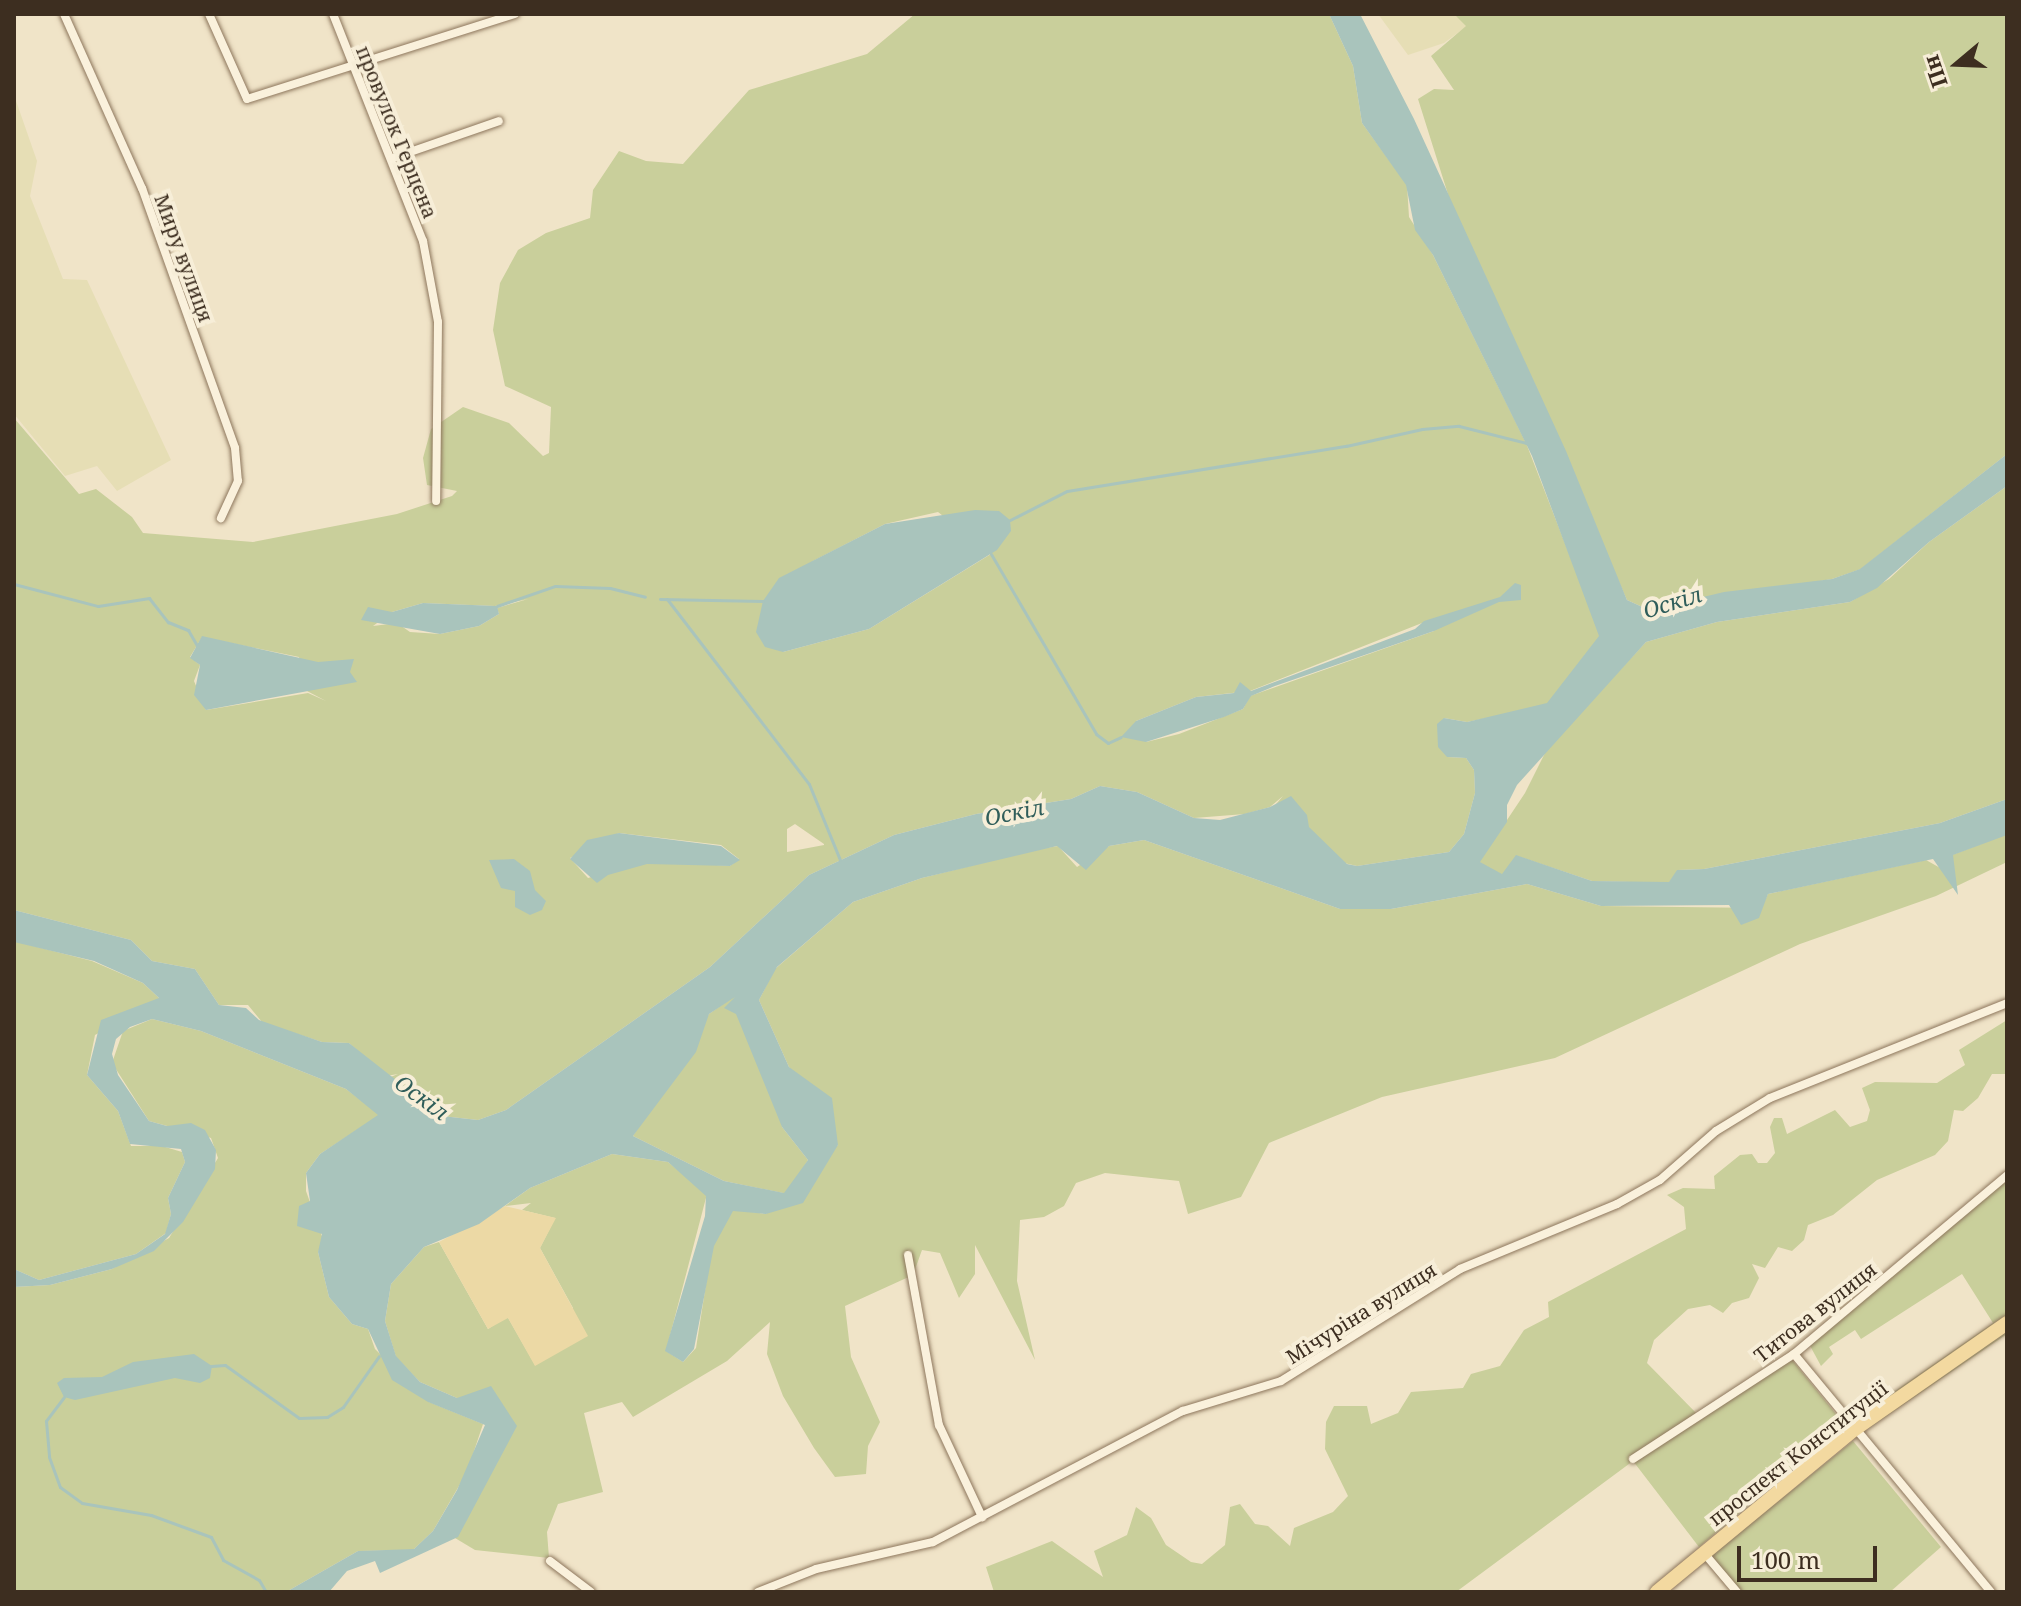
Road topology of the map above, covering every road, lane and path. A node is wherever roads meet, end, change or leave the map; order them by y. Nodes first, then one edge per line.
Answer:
1 (64, 14) edge
2 (209, 14) edge
3 (333, 14) edge
4 (515, 14) edge
5 (353, 69) junction
6 (499, 121) dead end
7 (393, 158) junction
8 (436, 501) dead end
9 (221, 518) dead end
10 (2007, 1003) edge
11 (2007, 1175) edge
12 (908, 1255) dead end
13 (2007, 1323) edge
14 (1794, 1354) junction
15 (1855, 1429) junction
16 (1633, 1459) dead end
17 (982, 1517) junction
18 (1704, 1553) junction
19 (550, 1561) dead end
20 (591, 1592) edge
21 (758, 1592) edge
22 (1657, 1592) edge
23 (1737, 1592) edge
24 (1991, 1592) edge

1 - 9 street, Миру вулиця
2 - 5 street
3 - 5 street, провулок Герцена
4 - 5 street
5 - 7 street, провулок Герцена
6 - 7 street
7 - 8 street, провулок Герцена
10 - 17 street, Мічуріна вулиця
11 - 14 street, Титова вулиця
12 - 17 street
13 - 15 main road, проспект Конституції
14 - 15 street
14 - 16 street, Титова вулиця
15 - 18 main road, проспект Конституції
15 - 24 street
17 - 21 street, Мічуріна вулиця
18 - 22 main road, проспект Конституції
18 - 23 street
19 - 20 street

